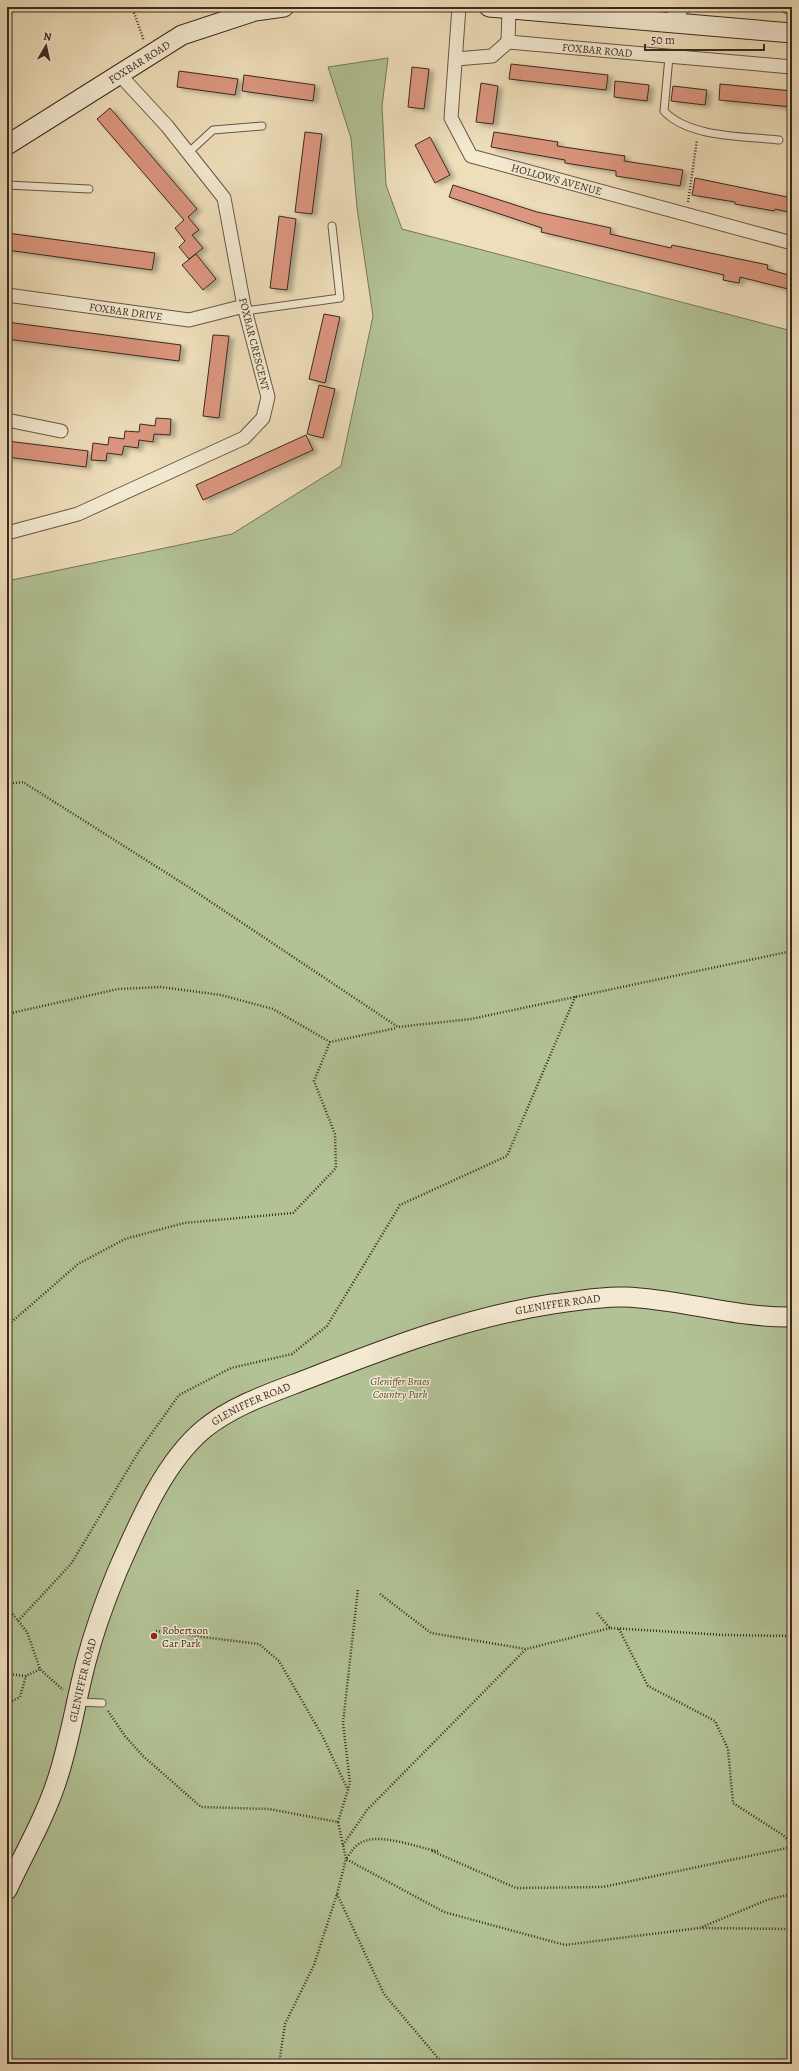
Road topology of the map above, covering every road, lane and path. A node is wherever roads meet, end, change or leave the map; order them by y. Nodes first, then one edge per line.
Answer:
1 (132, 7) edge
2 (284, 7) edge
3 (459, 7) edge
4 (489, 7) edge
5 (684, 7) edge
6 (788, 7) edge
7 (792, 8) edge
8 (509, 9) junction
9 (666, 23) junction
10 (792, 33) edge
11 (508, 42) junction
12 (149, 55) junction
13 (669, 57) junction
14 (456, 59) junction
15 (792, 68) edge
16 (119, 74) junction
17 (262, 126) dead end
18 (699, 131) junction
19 (779, 140) dead end
20 (7, 145) edge
21 (188, 153) junction
22 (7, 185) edge
23 (89, 189) dead end
24 (686, 214) junction
25 (332, 226) dead end
26 (792, 243) edge
27 (7, 295) edge
28 (244, 308) junction
29 (7, 420) edge
30 (61, 431) dead end
31 (7, 533) edge
32 (7, 784) edge
33 (792, 951) edge
34 (576, 995) junction
35 (7, 1014) edge
36 (398, 1028) junction
37 (330, 1042) junction
38 (792, 1317) edge
39 (7, 1326) edge
40 (358, 1589) dead end
41 (380, 1594) dead end
42 (7, 1606) edge
43 (597, 1613) dead end
44 (18, 1621) junction
45 (610, 1628) junction
46 (619, 1629) junction
47 (156, 1631) dead end
48 (792, 1636) edge
49 (526, 1649) junction
50 (40, 1669) junction
51 (7, 1674) edge
52 (26, 1676) junction
53 (76, 1702) junction
54 (102, 1703) joint
55 (7, 1704) edge
56 (348, 1790) junction
57 (338, 1822) junction
58 (343, 1845) junction
59 (792, 1845) edge
60 (429, 1850) junction
61 (438, 1851) dead end
62 (346, 1859) junction
63 (7, 1890) edge
64 (337, 1894) junction
65 (792, 1894) edge
66 (699, 1928) junction
67 (792, 1928) edge
68 (279, 2064) edge
69 (443, 2064) edge

1 - 12 path
2 - 12 main road, FOXBAR ROAD
3 - 14 street, HOLLOWS AVENUE
4 - 8 main road
5 - 9 street
6 - 7 street
8 - 9 main road
8 - 11 street
9 - 10 main road
11 - 13 street, FOXBAR ROAD
11 - 14 street
12 - 16 main road, FOXBAR ROAD
13 - 15 street, FOXBAR ROAD
13 - 18 lane
14 - 24 street, HOLLOWS AVENUE
16 - 20 main road, FOXBAR ROAD
16 - 21 street, FOXBAR CRESCENT
17 - 21 lane
18 - 19 lane
18 - 24 path
21 - 28 street, FOXBAR CRESCENT
22 - 23 lane
24 - 26 street, HOLLOWS AVENUE
25 - 28 lane
27 - 28 street, FOXBAR DRIVE
28 - 31 street, FOXBAR CRESCENT
29 - 30 street
32 - 36 path
33 - 34 path
34 - 36 path
34 - 44 path
35 - 37 path
36 - 37 path
37 - 39 path
38 - 53 main road, GLENIFFER ROAD
40 - 56 path
41 - 49 path
42 - 44 path
43 - 45 path
44 - 50 path
45 - 46 path
45 - 49 path
46 - 48 path
46 - 59 path
47 - 56 path
49 - 58 path
50 - 52 path
50 - 53 path
51 - 52 path
52 - 55 path
53 - 54 lane
53 - 63 main road, GLENIFFER ROAD
54 - 57 path
56 - 57 path
57 - 58 path
58 - 62 path
59 - 60 path
60 - 61 path
60 - 62 path
62 - 64 path
62 - 66 path
64 - 68 path
64 - 69 path
65 - 66 path
66 - 67 path

